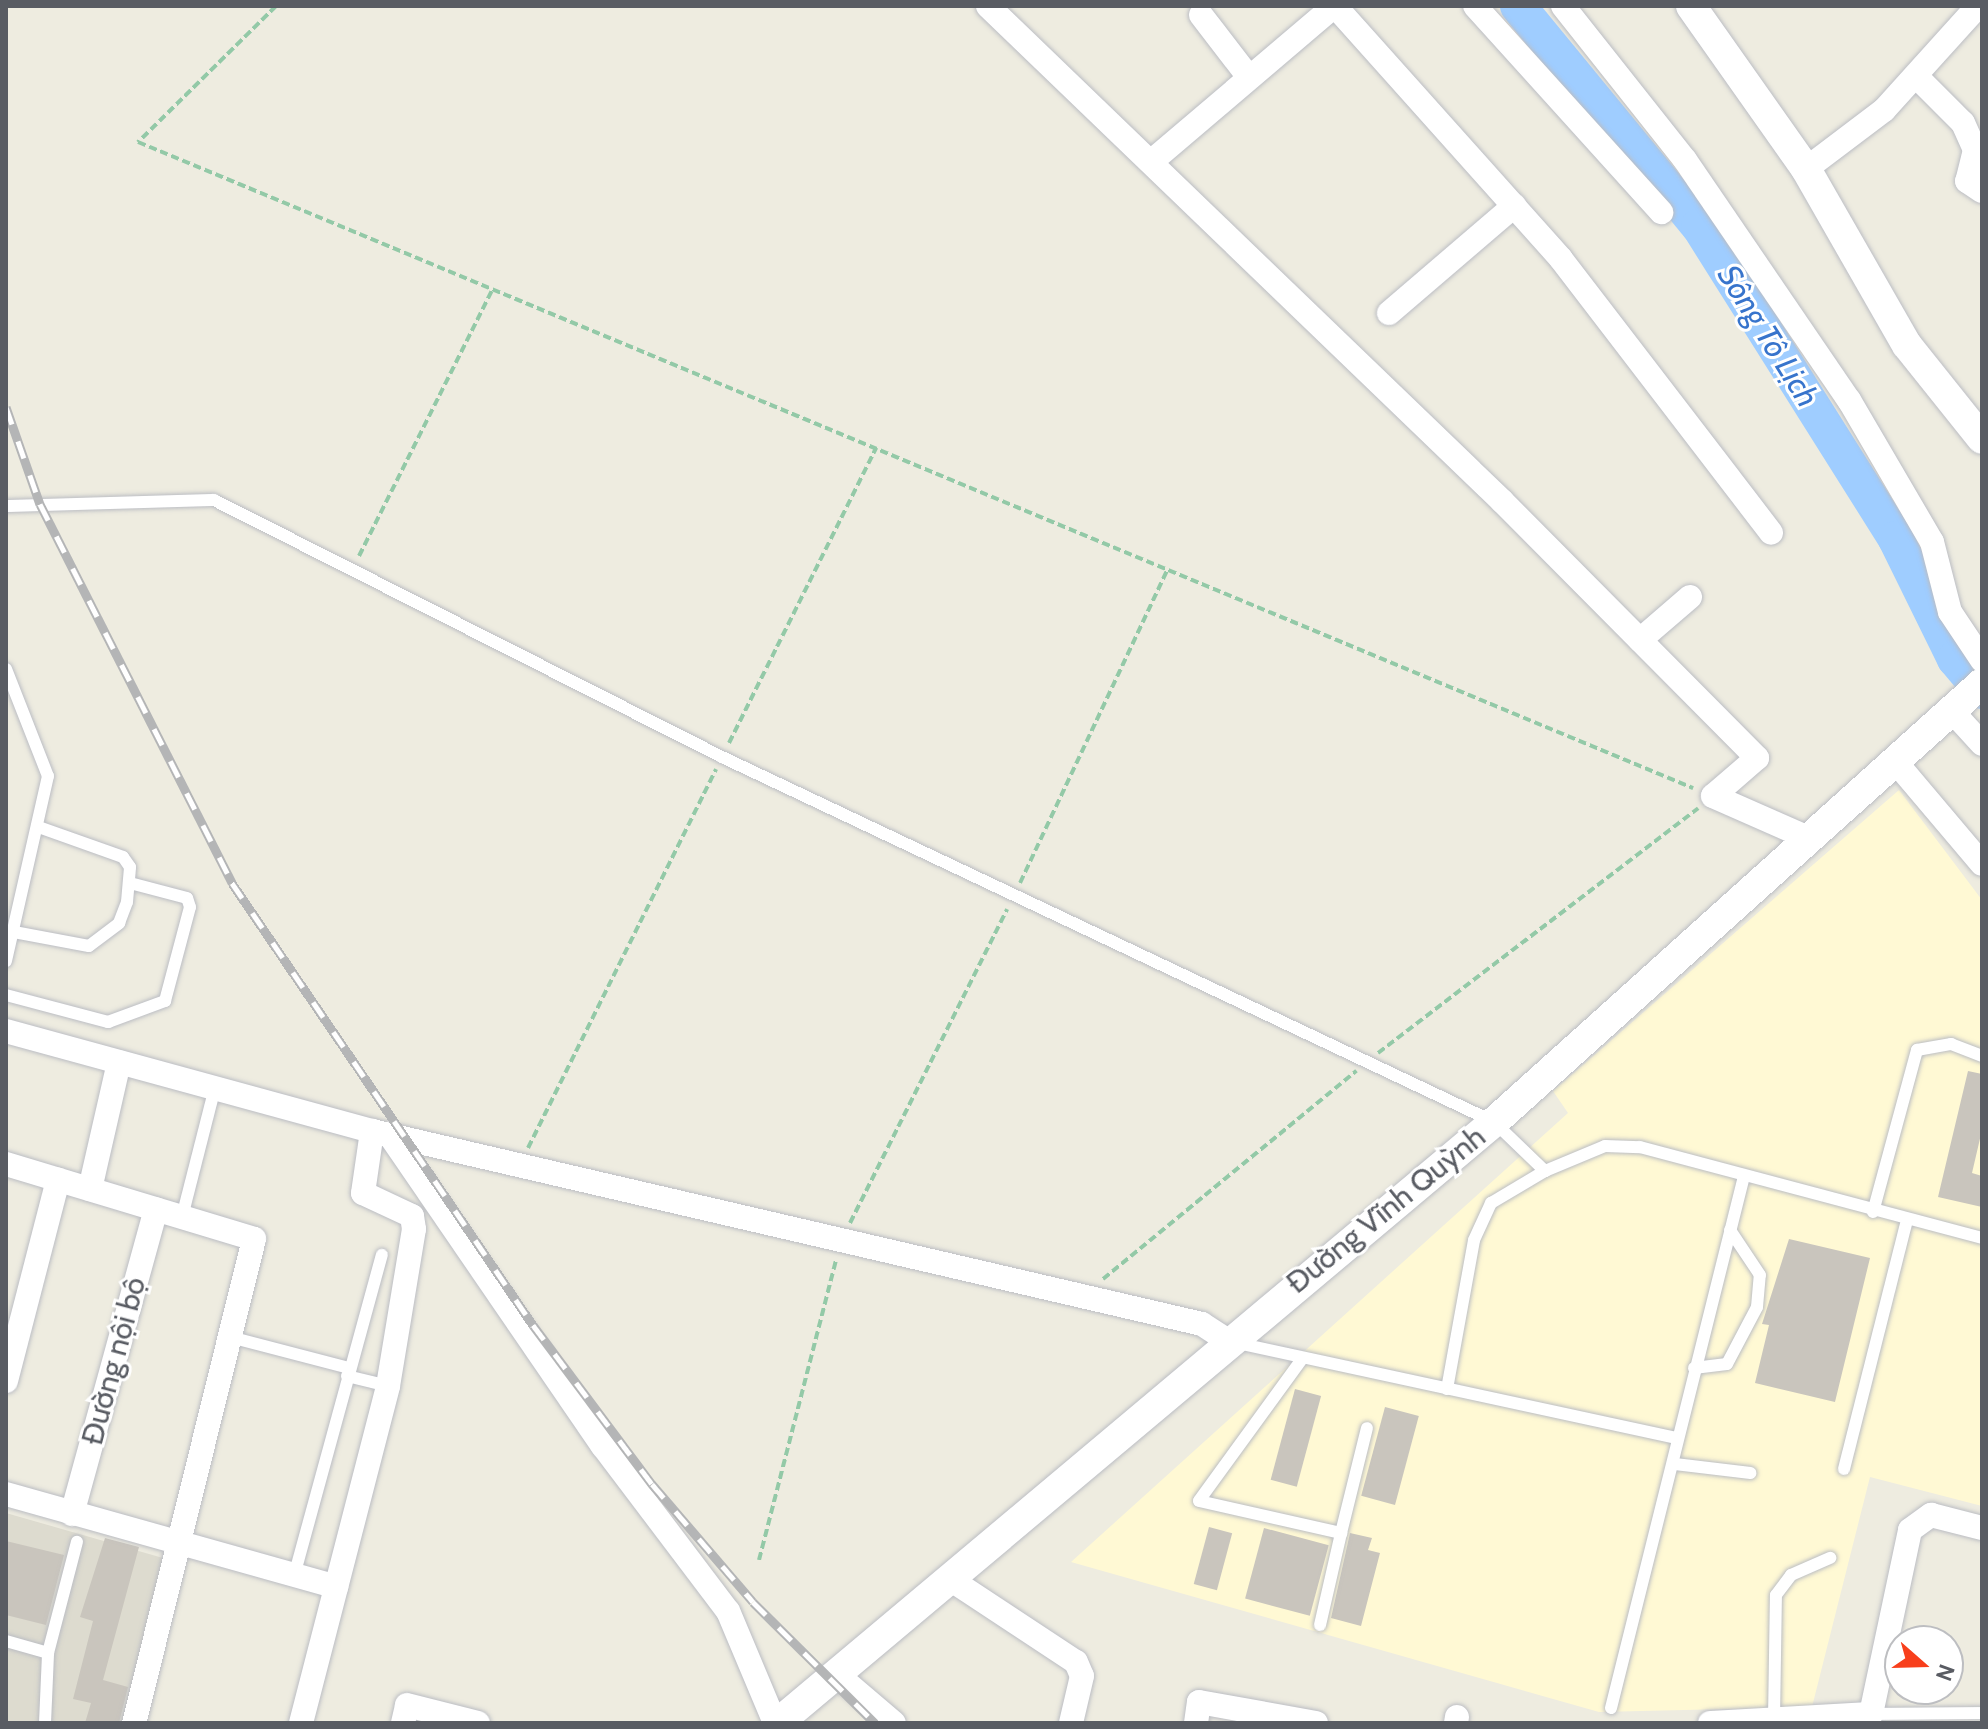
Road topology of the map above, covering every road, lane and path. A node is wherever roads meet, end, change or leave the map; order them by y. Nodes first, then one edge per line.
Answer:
1 (276, 6) edge
2 (988, 6) edge
3 (1334, 6) edge
4 (1475, 6) edge
5 (1563, 6) edge
6 (1691, 6) edge
7 (1978, 6) edge
8 (1201, 15) dead end
9 (1248, 76) junction
10 (1916, 76) junction
11 (1152, 161) junction
12 (1806, 169) junction
13 (1982, 191) edge
14 (1514, 206) junction
15 (1661, 212) dead end
16 (492, 290) junction
17 (1389, 313) dead end
18 (1982, 439) edge
19 (876, 448) junction
20 (6, 506) edge
21 (1771, 533) dead end
22 (351, 569) junction
23 (1690, 597) dead end
24 (1640, 640) junction
25 (1982, 660) edge
26 (6, 669) edge
27 (1982, 683) edge
28 (1954, 706) junction
29 (1982, 744) edge
30 (722, 757) junction
31 (1894, 760) junction
32 (1713, 796) junction
33 (41, 828) junction
34 (1806, 837) junction
35 (1982, 864) edge
36 (130, 883) junction
37 (14, 932) junction
38 (6, 961) edge
39 (6, 995) edge
40 (6, 1031) edge
41 (1982, 1056) edge
42 (119, 1062) junction
43 (1363, 1065) junction
44 (215, 1088) junction
45 (1494, 1122) junction
46 (381, 1132) junction
47 (6, 1164) edge
48 (520, 1165) junction
49 (1545, 1171) junction
50 (1744, 1176) junction
51 (58, 1180) junction
52 (90, 1189) junction
53 (156, 1209) junction
54 (1873, 1212) junction
55 (182, 1217) junction
56 (1907, 1220) junction
57 (1730, 1230) junction
58 (1982, 1238) edge
59 (842, 1239) junction
60 (382, 1255) dead end
61 (1082, 1296) junction
62 (230, 1337) junction
63 (1227, 1340) junction
64 (1302, 1359) junction
65 (1694, 1368) junction
66 (348, 1372) junction
67 (6, 1381) edge
68 (388, 1386) junction
69 (1447, 1389) junction
70 (1367, 1428) dead end
71 (1676, 1438) junction
72 (1675, 1464) junction
73 (1844, 1469) dead end
74 (1750, 1473) dead end
75 (6, 1494) edge
76 (72, 1514) junction
77 (1982, 1528) edge
78 (1341, 1533) junction
79 (77, 1542) dead end
80 (178, 1545) junction
81 (1830, 1558) dead end
82 (759, 1560) dead end
83 (294, 1576) junction
84 (953, 1581) junction
85 (336, 1587) junction
86 (1320, 1625) dead end
87 (6, 1641) edge
88 (48, 1653) junction
89 (835, 1673) junction
90 (1611, 1708) dead end
91 (1982, 1713) edge
92 (1871, 1714) junction
93 (1247, 1716) edge
94 (1774, 1719) junction
95 (45, 1723) edge
96 (134, 1723) edge
97 (301, 1723) edge
98 (403, 1723) edge
99 (478, 1723) edge
100 (777, 1723) edge
101 (894, 1723) edge
102 (1071, 1723) edge
103 (1196, 1723) edge
104 (1316, 1723) edge
105 (1710, 1723) edge

1 - 16 path
2 - 11 street
3 - 9 street
3 - 14 street
4 - 15 street
5 - 25 street
6 - 12 street
7 - 10 street
8 - 9 street
9 - 11 street
10 - 12 street
10 - 13 street
11 - 24 street
12 - 18 street
14 - 17 street
14 - 21 street
16 - 19 path
16 - 22 path
19 - 30 path
19 - 32 path
20 - 22 lane
22 - 30 lane
23 - 24 street
24 - 32 street
26 - 33 lane
27 - 28 street, Đường Vĩnh Quỳnh
28 - 29 street
28 - 31 street, Đường Vĩnh Quỳnh
30 - 43 lane
30 - 48 path
31 - 34 street, Đường Vĩnh Quỳnh
31 - 35 street
32 - 34 street
32 - 43 path
33 - 36 lane
33 - 37 lane
34 - 45 street, Đường Vĩnh Quỳnh
36 - 37 lane
36 - 39 lane
37 - 38 lane
40 - 42 street
41 - 54 lane
42 - 44 street
42 - 52 street
43 - 45 lane
43 - 61 path
44 - 46 street
44 - 55 lane
45 - 49 lane
45 - 63 street, Đường Vĩnh Quỳnh
46 - 48 street
46 - 68 street
46 - 100 street
47 - 51 street
48 - 59 street
49 - 50 lane
49 - 69 lane
50 - 54 lane
50 - 57 lane
51 - 52 street
51 - 67 street
52 - 53 street
53 - 55 street
53 - 76 street, Đường nội bộ
54 - 56 lane
55 - 62 street
56 - 58 lane
56 - 73 lane
57 - 65 lane
57 - 65 lane
59 - 61 street
59 - 82 path
60 - 66 lane
61 - 63 street
62 - 66 lane
62 - 80 street
63 - 64 lane
63 - 84 street, Đường Vĩnh Quỳnh
64 - 69 lane
64 - 78 lane
65 - 71 lane
66 - 68 lane
66 - 83 lane
68 - 85 street
69 - 71 lane
70 - 78 lane
71 - 72 lane
72 - 74 lane
72 - 90 lane
75 - 76 street
76 - 80 street
77 - 92 street
78 - 86 lane
79 - 88 lane
80 - 83 street
80 - 96 street
81 - 94 lane
83 - 85 street
84 - 89 street, Đường Vĩnh Quỳnh
84 - 102 street
85 - 97 street
87 - 88 lane
88 - 95 lane
89 - 100 street, Đường Vĩnh Quỳnh
89 - 101 street
91 - 92 lane
92 - 94 street
93 - 103 street
93 - 104 street
94 - 105 street
98 - 99 street

